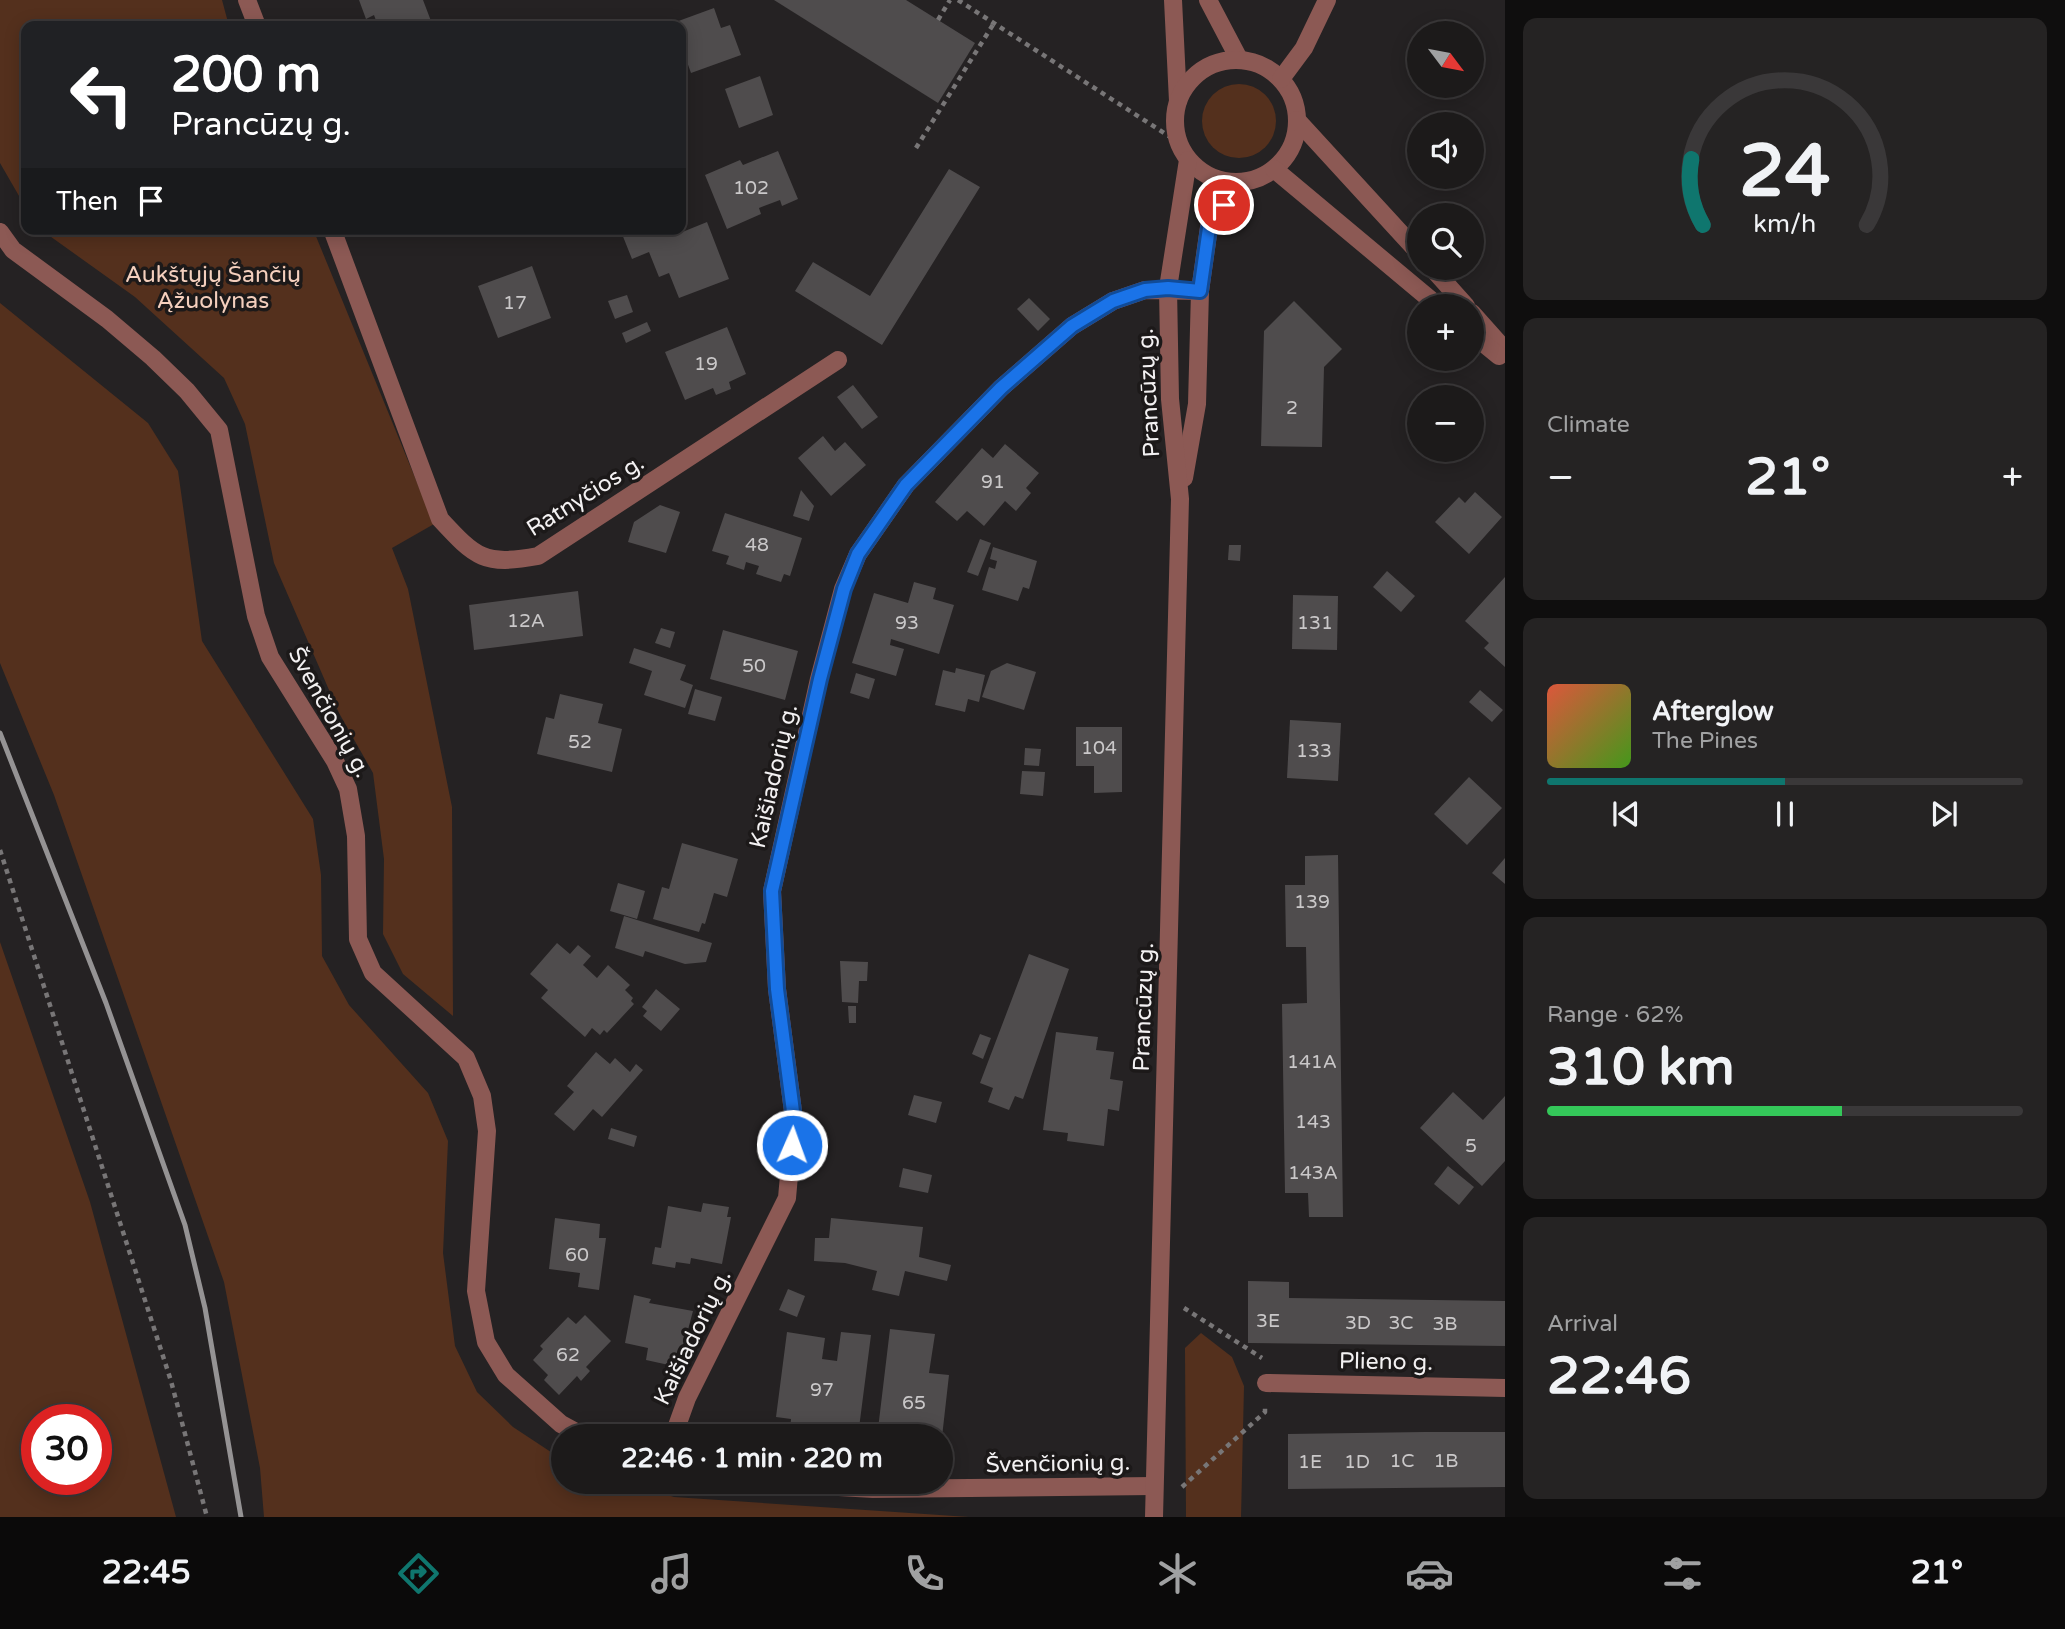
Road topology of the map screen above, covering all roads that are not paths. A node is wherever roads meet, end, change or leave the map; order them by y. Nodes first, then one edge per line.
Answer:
1 (247, 0) edge
2 (1173, 0) edge
3 (1208, 0) edge
4 (1327, 0) edge
5 (255, 21) edge
6 (1239, 59) junction
7 (1281, 79) junction
8 (1178, 103) junction
9 (1297, 120) junction
10 (1188, 160) junction
11 (1274, 169) junction
12 (1238, 182) junction
13 (0, 232) edge
14 (334, 235) edge
15 (1407, 240) edge
16 (1443, 280) edge
17 (1168, 288) junction
18 (1200, 291) junction
19 (1424, 294) edge
20 (1455, 294) edge
21 (1484, 327) edge
22 (1484, 344) edge
23 (1505, 351) edge
24 (838, 360) dead end
25 (1505, 361) edge
26 (1180, 499) junction
27 (1265, 1383) road end
28 (1505, 1388) edge
29 (562, 1424) edge
30 (678, 1424) edge
31 (1154, 1486) junction
32 (953, 1488) edge
33 (1154, 1514) edge

1 - 5 street
2 - 8 street
3 - 6 street
4 - 7 street
6 - 7 street
6 - 8 street
7 - 9 street
8 - 10 street
9 - 11 street
9 - 15 street
10 - 12 street
10 - 17 street, Prancūzų g.
11 - 12 street
11 - 19 street
12 - 18 street, Prancūzų g.
13 - 29 street, Švenčionių g.
14 - 24 street, Ratnyčios g.
16 - 20 street
17 - 18 street, Kaišiadorių g.
17 - 26 street, Prancūzų g.
17 - 30 street, Kaišiadorių g.
18 - 26 street, Prancūzų g.
21 - 23 street
22 - 25 street
26 - 31 street, Prancūzų g.
27 - 28 street, Plieno g.
31 - 32 street, Švenčionių g.
31 - 33 street, Prancūzų g.

